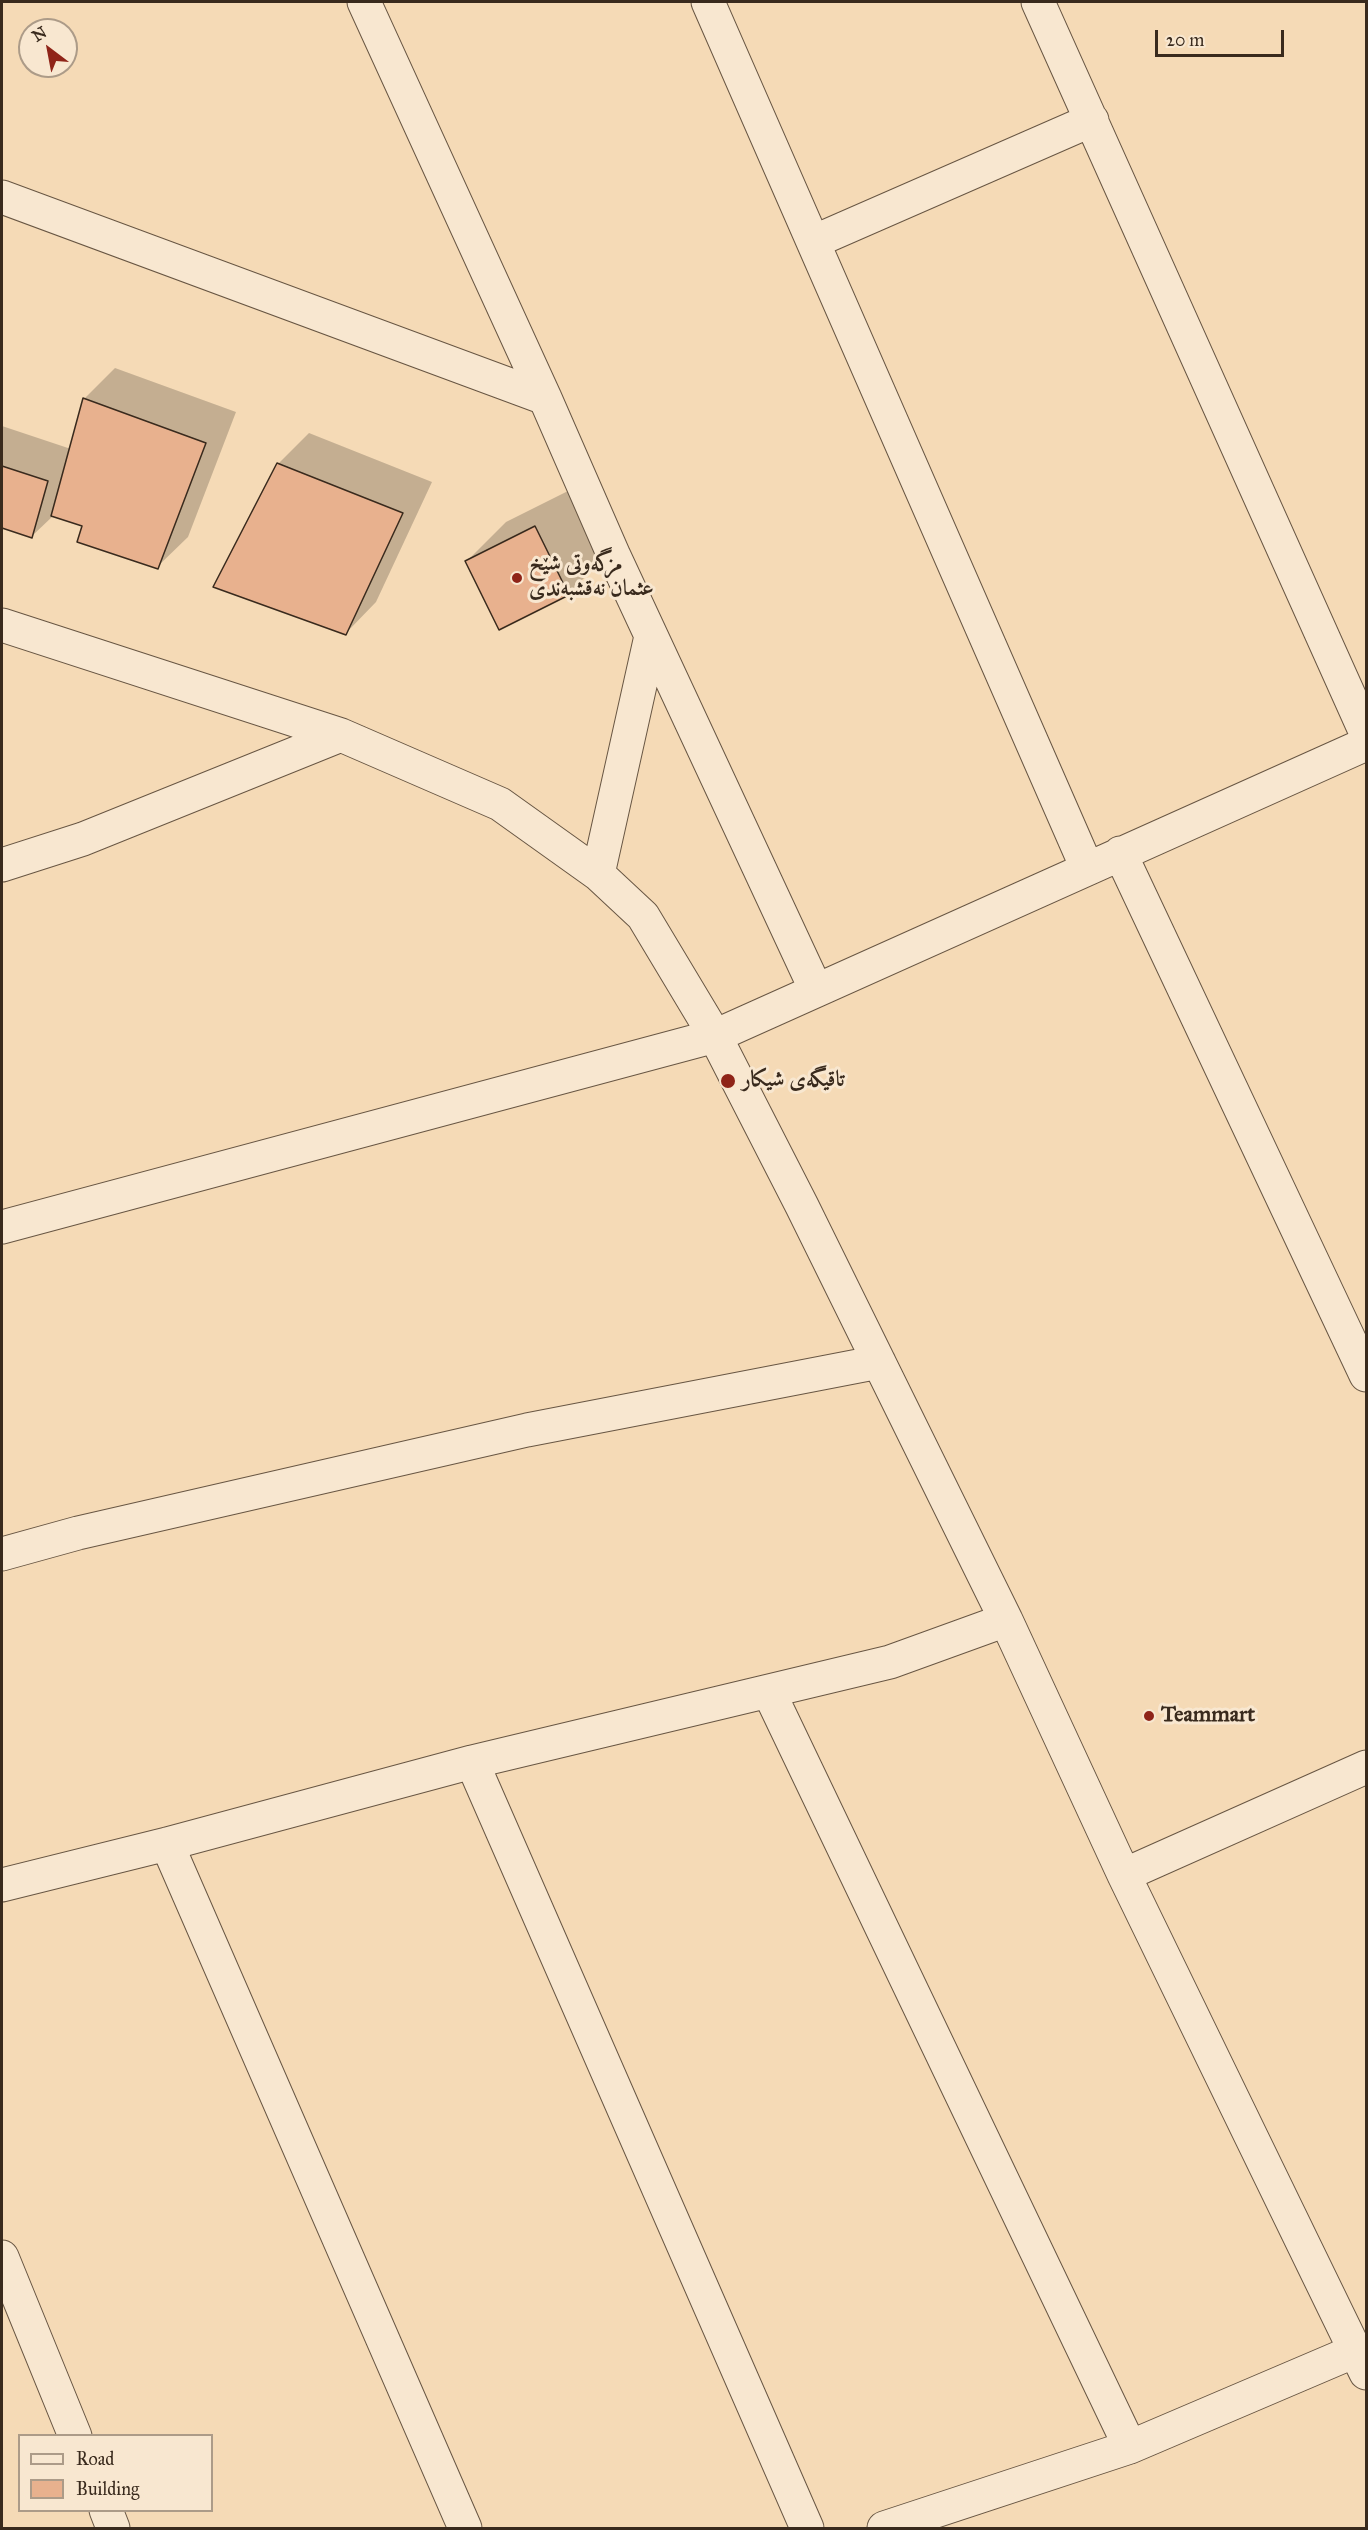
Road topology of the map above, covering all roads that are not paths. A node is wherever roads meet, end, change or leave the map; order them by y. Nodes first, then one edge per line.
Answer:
1 (364, 2) edge
2 (708, 2) edge
3 (1038, 2) edge
4 (1092, 120) junction
5 (2, 197) edge
6 (813, 242) junction
7 (545, 398) junction
8 (2, 625) edge
9 (651, 636) junction
10 (1366, 733) edge
11 (341, 735) junction
12 (1366, 744) edge
13 (1120, 853) junction
14 (2, 865) edge
15 (1087, 868) junction
16 (598, 874) junction
17 (816, 990) junction
18 (716, 1036) junction
19 (2, 1227) edge
20 (879, 1362) junction
21 (1366, 1375) edge
22 (2, 1554) edge
23 (1006, 1620) junction
24 (769, 1692) junction
25 (472, 1762) junction
26 (1366, 1767) edge
27 (167, 1844) junction
28 (1124, 1875) junction
29 (2, 1885) edge
30 (2, 2257) edge
31 (1360, 2362) edge
32 (74, 2434) edge
33 (1130, 2447) junction
34 (106, 2512) edge
35 (113, 2529) edge
36 (465, 2529) edge
37 (807, 2529) edge
38 (884, 2529) edge

1 - 7 street
2 - 6 street
3 - 4 street
4 - 6 street
4 - 10 street
5 - 7 street
6 - 15 street
7 - 9 street
8 - 11 street
9 - 16 street
9 - 17 street
11 - 14 street
11 - 16 street
12 - 13 street
13 - 15 street
13 - 21 street
15 - 17 street
16 - 18 street
17 - 18 street
18 - 19 street
18 - 20 street
20 - 22 street
20 - 23 street
23 - 24 street
23 - 28 street
24 - 25 street
24 - 33 street
25 - 27 street
25 - 37 street
26 - 28 street
27 - 29 street
27 - 36 street
28 - 31 street
30 - 32 street
31 - 33 street
33 - 38 street
34 - 35 street

